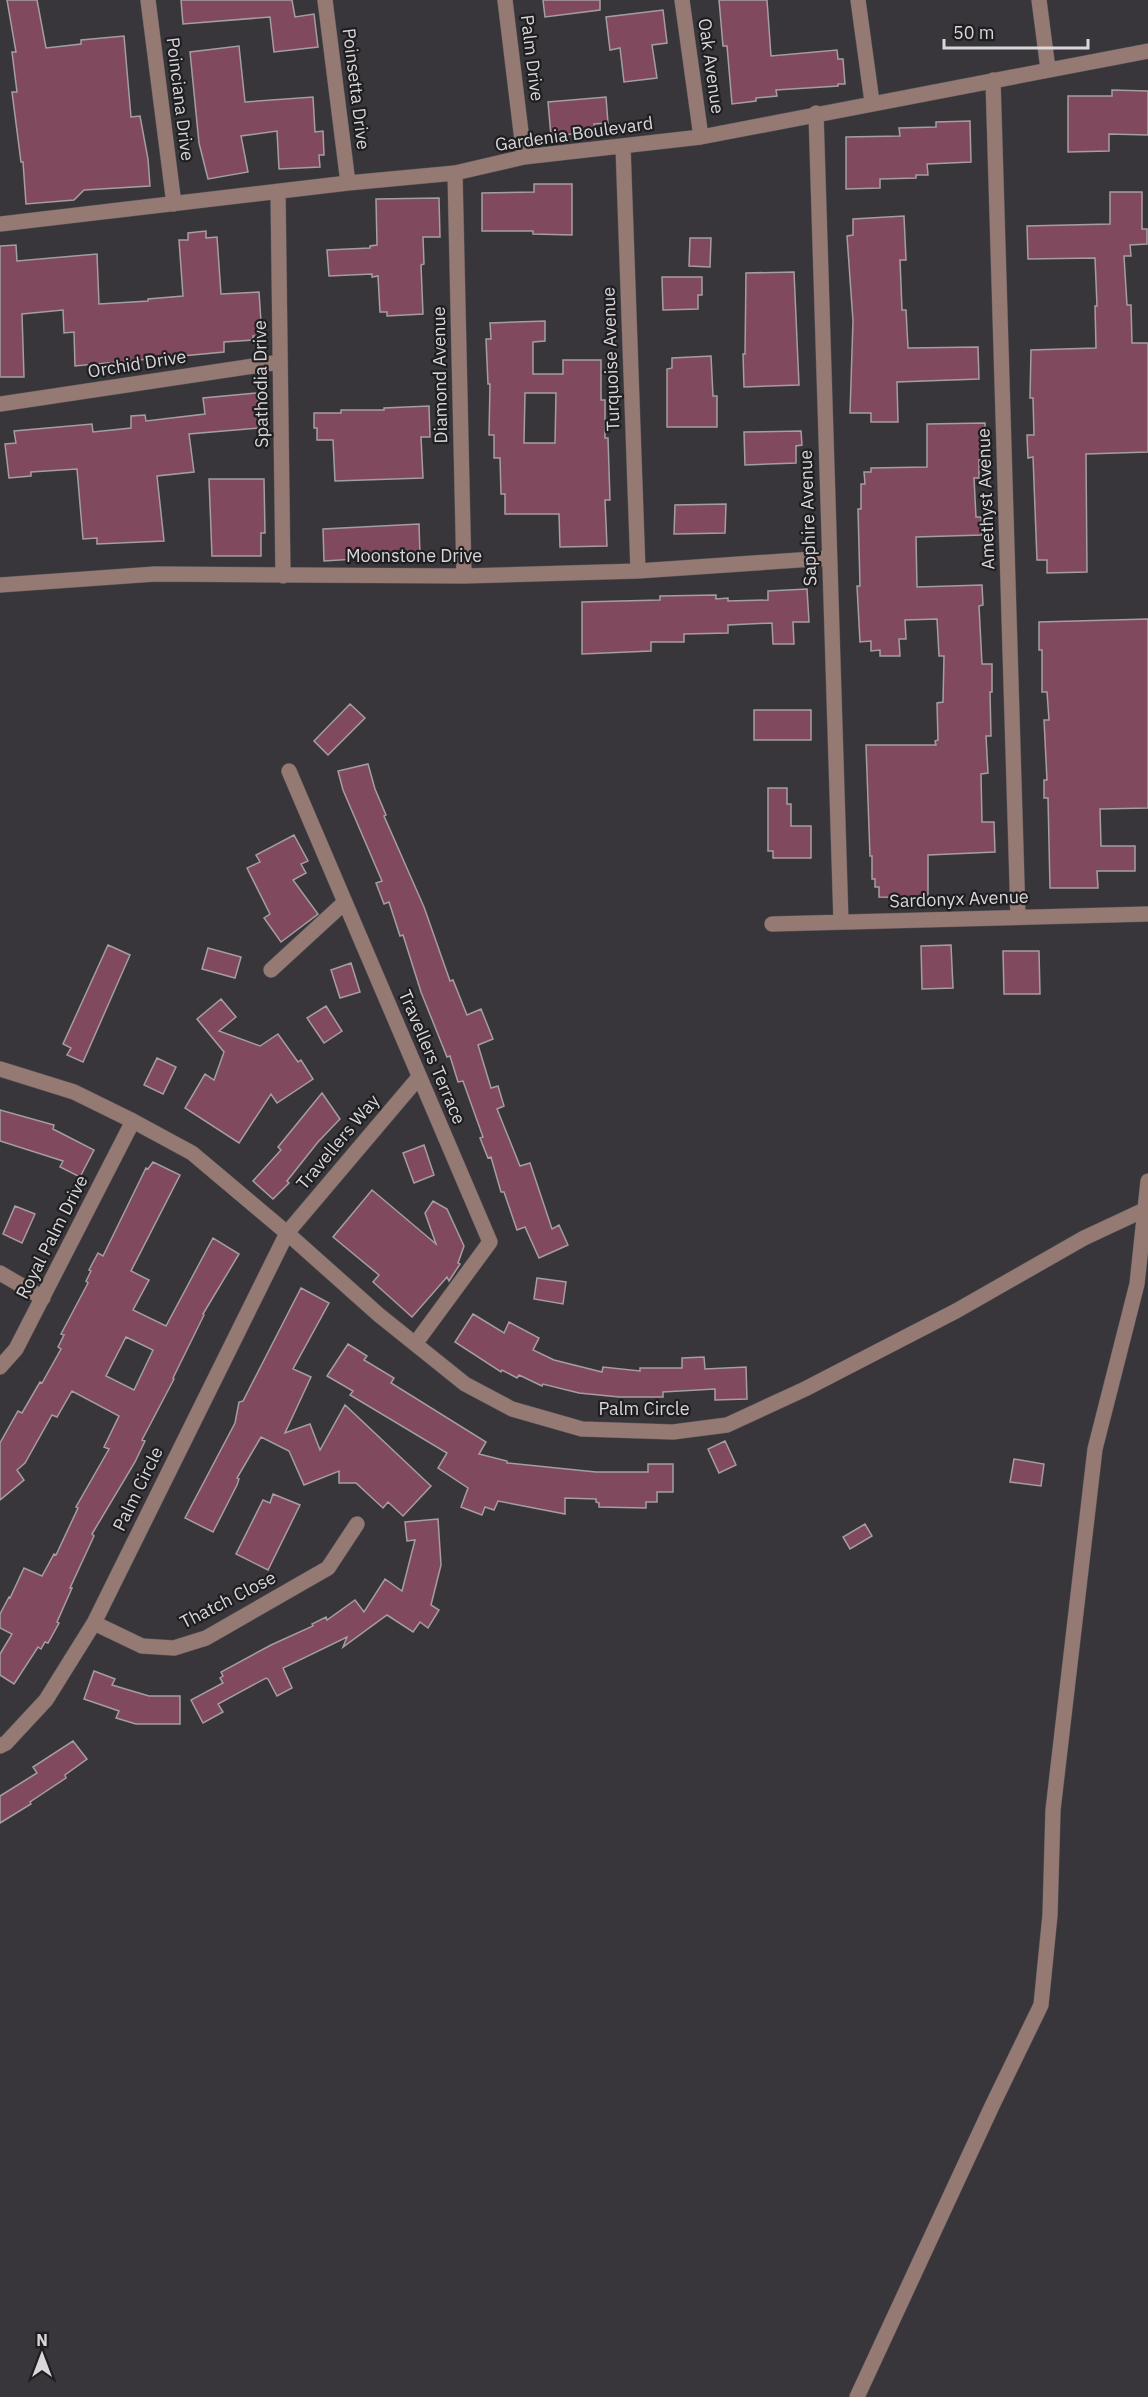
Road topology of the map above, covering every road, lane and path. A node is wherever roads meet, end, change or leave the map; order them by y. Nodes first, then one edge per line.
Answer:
1 (148, 0) edge
2 (325, 0) edge
3 (505, 0) edge
4 (682, 0) edge
5 (858, 0) edge
6 (1039, 0) edge
7 (1148, 51) edge
8 (1048, 69) junction
9 (993, 80) junction
10 (872, 102) junction
11 (816, 113) junction
12 (701, 137) junction
13 (623, 146) junction
14 (524, 157) junction
15 (455, 173) junction
16 (348, 183) junction
17 (278, 192) junction
18 (174, 204) junction
19 (0, 224) edge
20 (280, 362) junction
21 (0, 404) edge
22 (828, 558) junction
23 (638, 571) junction
24 (284, 576) junction
25 (464, 576) junction
26 (0, 585) edge
27 (289, 771) dead end
28 (345, 902) junction
29 (1148, 914) edge
30 (1018, 917) junction
31 (841, 922) junction
32 (772, 924) dead end
33 (271, 970) dead end
34 (0, 1069) edge
35 (419, 1077) junction
36 (133, 1121) junction
37 (1148, 1181) edge
38 (1144, 1210) junction
39 (287, 1233) junction
40 (0, 1273) edge
41 (43, 1298) junction
42 (415, 1344) junction
43 (0, 1367) edge
44 (357, 1524) dead end
45 (94, 1623) junction
46 (0, 1746) edge
47 (857, 2397) edge

1 - 18 street, Poinciana Drive
2 - 16 street, Poinsetta Drive
3 - 14 street, Palm Drive
4 - 12 street, Oak Avenue
5 - 10 street
6 - 8 street
7 - 8 street, Gardenia Boulevard
8 - 9 street, Gardenia Boulevard
9 - 10 street, Gardenia Boulevard
9 - 30 street, Amethyst Avenue
10 - 11 street, Gardenia Boulevard
11 - 12 street, Gardenia Boulevard
11 - 22 street, Sapphire Avenue
12 - 13 street, Gardenia Boulevard
13 - 14 street, Gardenia Boulevard
13 - 23 street, Turquoise Avenue
14 - 15 street, Gardenia Boulevard
15 - 16 street, Gardenia Boulevard
15 - 25 street, Diamond Avenue
16 - 17 street, Gardenia Boulevard
17 - 18 street, Gardenia Boulevard
17 - 20 street, Spathodia Drive
18 - 19 street, Gardenia Boulevard
20 - 21 street, Orchid Drive
20 - 24 street, Spathodia Drive
22 - 23 street, Moonstone Drive
22 - 31 street, Sapphire Avenue
23 - 25 street, Moonstone Drive
24 - 25 street, Moonstone Drive
24 - 26 street, Moonstone Drive
27 - 28 street, Travellers Terrace
28 - 33 street
28 - 35 street, Travellers Terrace
29 - 30 street, Sardonyx Avenue
30 - 31 street, Sardonyx Avenue
31 - 32 street, Sardonyx Avenue
34 - 36 street, Palm Circle
35 - 39 street, Travellers Way
35 - 42 street, Travellers Terrace
36 - 39 street, Palm Circle
36 - 41 street, Royal Palm Drive
37 - 38 street
38 - 42 street, Palm Circle
38 - 47 street
39 - 42 street, Palm Circle
39 - 45 street, Palm Circle
40 - 41 street
41 - 43 street, Royal Palm Drive
44 - 45 street, Thatch Close
45 - 46 street, Palm Circle

